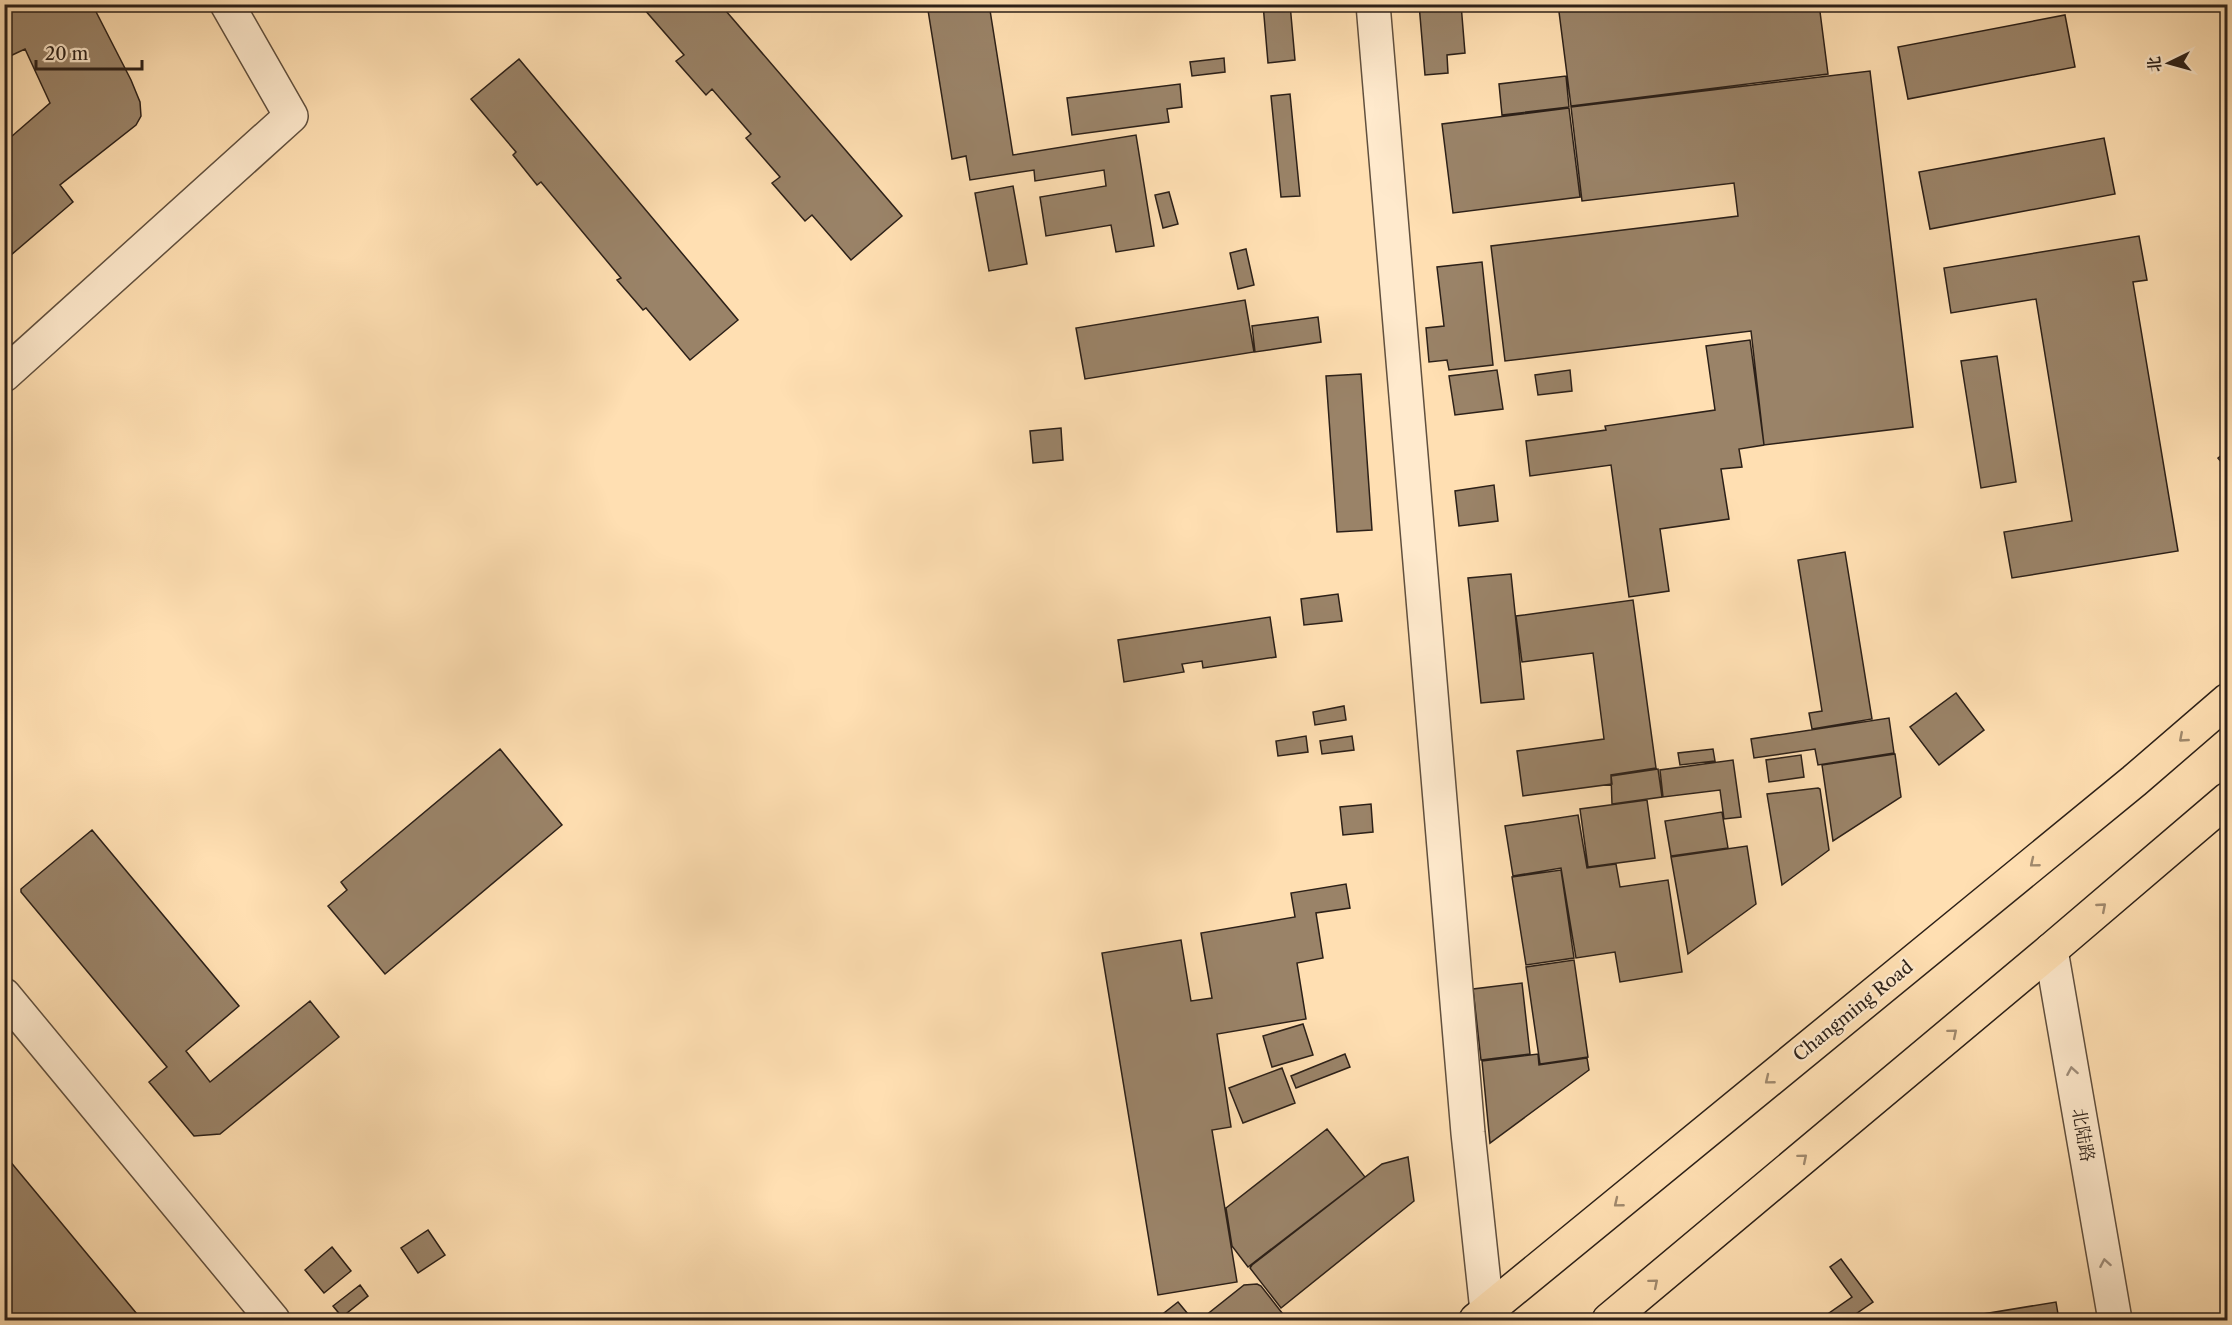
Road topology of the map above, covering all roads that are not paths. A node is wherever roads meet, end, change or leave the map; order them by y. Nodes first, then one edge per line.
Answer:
1 (227, 4) edge
2 (1372, 4) edge
3 (4, 375) edge
4 (2228, 700) edge
5 (2228, 799) edge
6 (2051, 950) junction
7 (4, 995) edge
8 (1486, 1317) edge
9 (273, 1320) edge
10 (1609, 1320) edge
11 (2115, 1320) edge

1 - 3 street
2 - 8 street
4 -> 8 main road, Changming Road
6 -> 5 main road
10 -> 6 main road
11 -> 6 street, 北陆路
7 - 9 street

